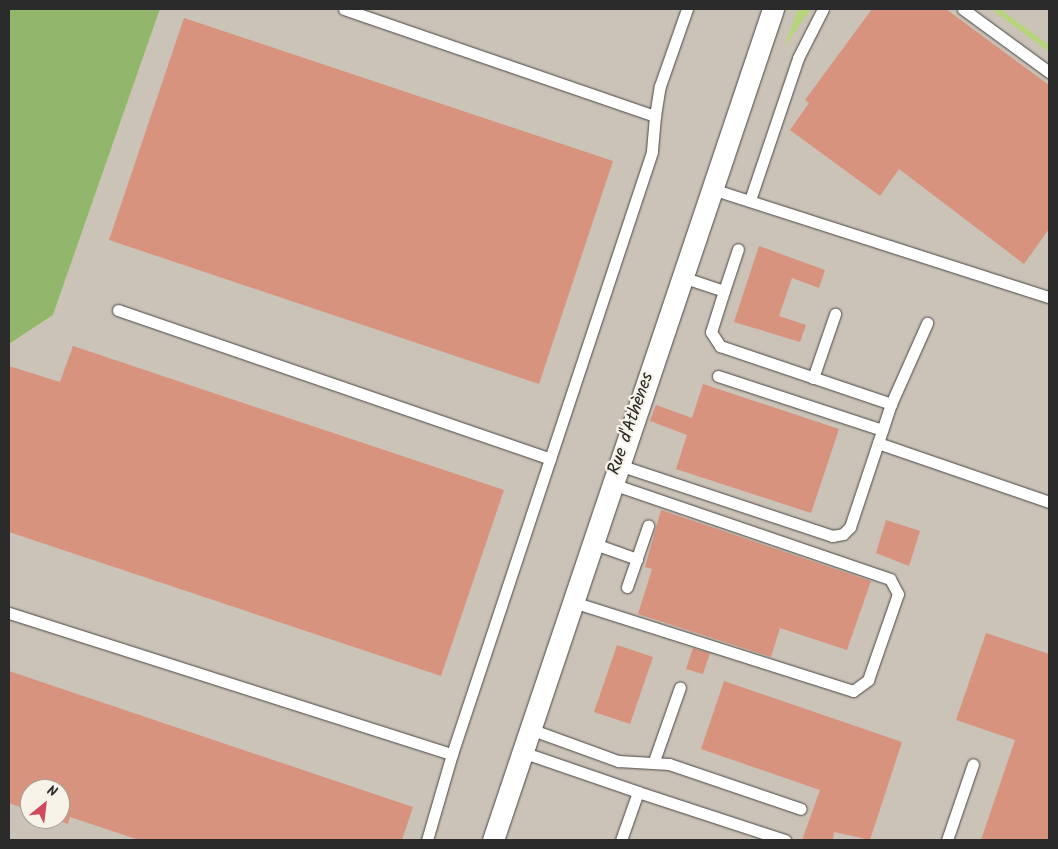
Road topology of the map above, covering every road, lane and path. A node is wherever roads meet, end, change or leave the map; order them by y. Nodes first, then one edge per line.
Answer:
1 (344, 9) edge
2 (687, 9) edge
3 (774, 9) edge
4 (823, 9) edge
5 (963, 9) edge
6 (1049, 72) edge
7 (655, 116) junction
8 (712, 189) junction
9 (750, 200) junction
10 (738, 250) dead end
11 (682, 277) junction
12 (724, 291) junction
13 (1049, 298) edge
14 (118, 310) dead end
15 (835, 314) dead end
16 (927, 323) dead end
17 (718, 376) dead end
18 (814, 378) junction
19 (891, 404) junction
20 (882, 430) junction
21 (878, 443) junction
22 (550, 459) junction
23 (615, 475) junction
24 (1049, 502) edge
25 (648, 526) dead end
26 (592, 543) junction
27 (637, 559) junction
28 (627, 587) dead end
29 (573, 602) junction
30 (9, 613) edge
31 (680, 687) dead end
32 (530, 730) junction
33 (522, 752) junction
34 (452, 754) junction
35 (654, 761) junction
36 (973, 764) dead end
37 (638, 792) junction
38 (801, 809) dead end
39 (427, 840) edge
40 (492, 840) edge
41 (621, 840) edge
42 (785, 840) edge
43 (948, 840) edge

1 - 7 lane
2 - 7 lane
3 - 8 street, Rue d'Athènes
4 - 9 lane
5 - 6 lane
7 - 22 lane
8 - 9 lane
8 - 11 street, Rue d'Athènes
9 - 13 lane
10 - 12 lane
11 - 12 lane
11 - 23 street, Rue d'Athènes
12 - 18 lane
14 - 22 lane
15 - 18 lane
16 - 19 lane
17 - 20 lane
18 - 19 lane
19 - 20 lane
20 - 21 lane
21 - 23 lane
21 - 24 lane
22 - 34 lane
23 - 26 street, Rue d'Athènes
23 - 29 lane
25 - 27 lane
26 - 27 lane
26 - 29 street, Rue d'Athènes
27 - 28 lane
29 - 32 street, Rue d'Athènes
30 - 34 lane
31 - 35 lane
32 - 33 street, Rue d'Athènes
32 - 35 lane
33 - 37 lane
33 - 40 street, Rue d'Athènes
34 - 39 lane
35 - 38 lane
36 - 43 lane
37 - 41 lane
37 - 42 lane

